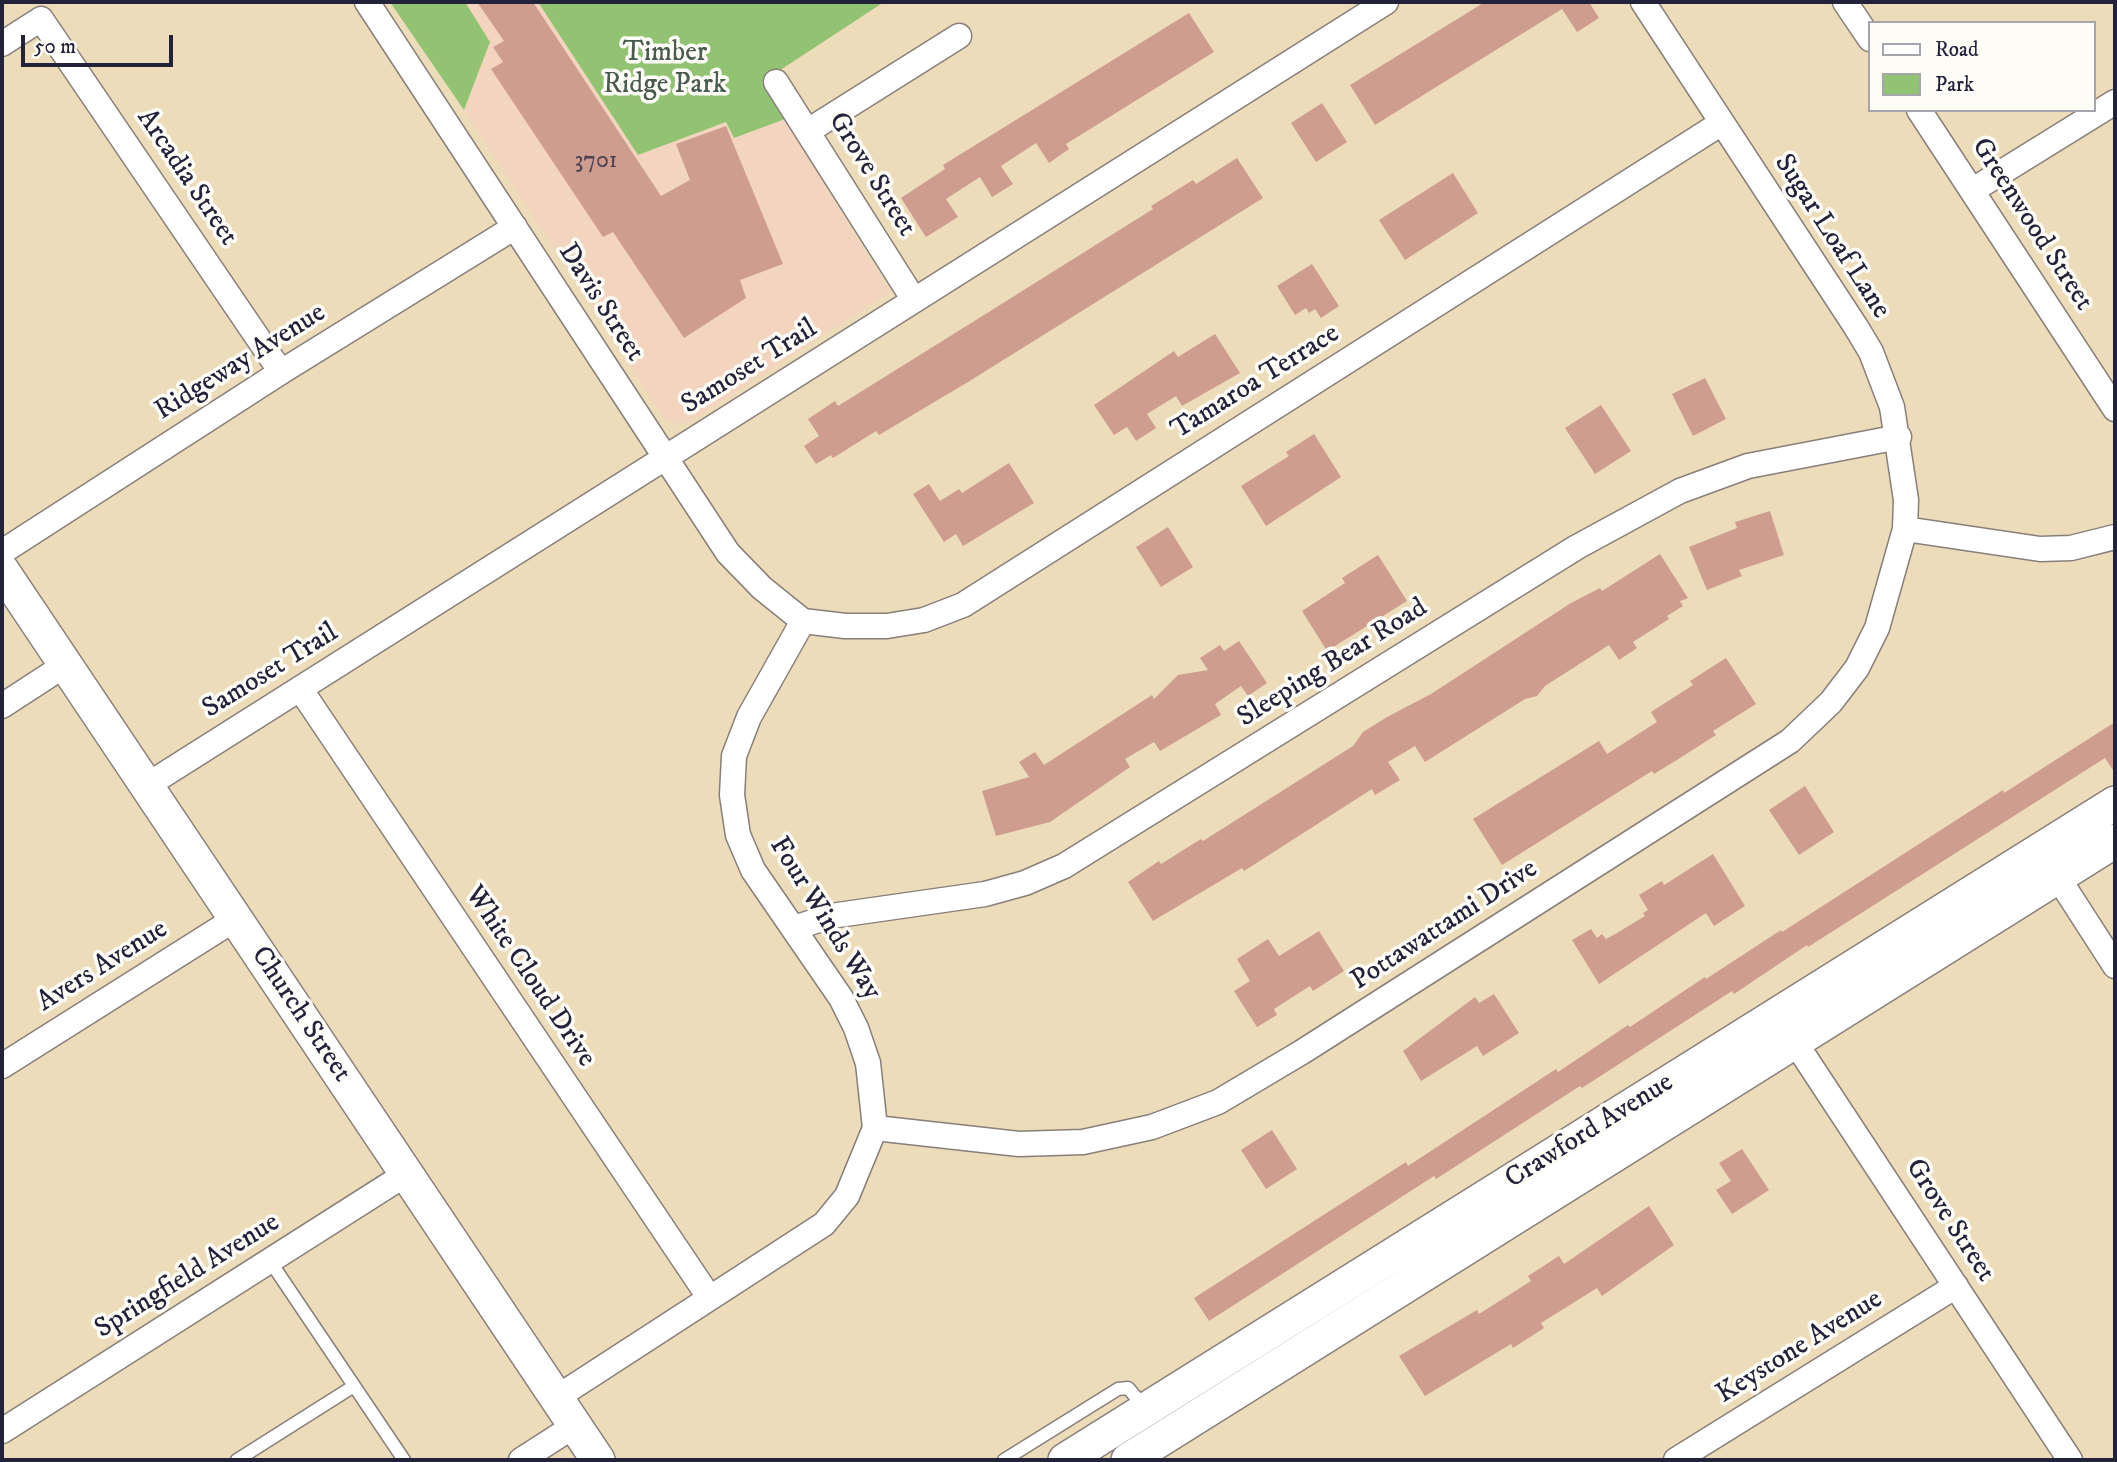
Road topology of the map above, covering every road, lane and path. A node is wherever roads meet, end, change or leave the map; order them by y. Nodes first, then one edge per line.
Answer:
1 (367, 2) edge
2 (1386, 2) edge
3 (1644, 2) edge
4 (1845, 2) edge
5 (1868, 35) edge
6 (959, 36) dead end
7 (2, 44) edge
8 (776, 82) dead end
9 (2115, 102) edge
10 (1920, 112) edge
11 (1720, 124) junction
12 (808, 131) junction
13 (1973, 190) junction
14 (515, 228) junction
15 (914, 300) junction
16 (281, 372) junction
17 (2115, 409) edge
18 (1899, 437) junction
19 (665, 456) junction
20 (1905, 529) junction
21 (2115, 537) edge
22 (2, 552) edge
23 (2, 570) edge
24 (803, 621) junction
25 (65, 665) junction
26 (300, 690) junction
27 (2, 706) edge
28 (146, 786) junction
29 (2115, 803) edge
30 (2115, 841) edge
31 (2049, 863) junction
32 (236, 919) junction
33 (794, 928) junction
34 (2115, 966) edge
35 (1777, 1014) junction
36 (1796, 1042) junction
37 (2, 1066) edge
38 (875, 1128) junction
39 (406, 1174) junction
40 (270, 1261) junction
41 (1955, 1286) junction
42 (709, 1297) junction
43 (1259, 1339) junction
44 (1277, 1367) junction
45 (354, 1386) junction
46 (556, 1398) junction
47 (1146, 1410) junction
48 (574, 1426) junction
49 (2, 1431) edge
50 (237, 1460) edge
51 (404, 1460) edge
52 (521, 1460) edge
53 (598, 1460) edge
54 (1004, 1460) edge
55 (1065, 1460) edge
56 (1128, 1460) edge
57 (1676, 1460) edge
58 (2070, 1460) edge

1 - 14 street, Davis Street
2 - 15 street, Samoset Trail
3 - 11 street, Sugar Loaf Lane
4 - 5 street
6 - 12 street
7 - 16 street, Arcadia Street
8 - 12 street, Grove Street
9 - 13 street
10 - 13 street, Greenwood Street
11 - 18 street, Sugar Loaf Lane
11 - 24 street, Tamaroa Terrace
12 - 15 street, Grove Street
13 - 17 street, Greenwood Street
14 - 16 street, Ridgeway Avenue
14 - 19 street, Davis Street
15 - 19 street, Samoset Trail
16 - 22 street, Ridgeway Avenue
18 - 20 street, Sugar Loaf Lane
18 - 33 street, Sleeping Bear Road
19 - 24 street, Davis Street
19 - 26 street, Samoset Trail
20 - 21 street
20 - 38 street, Pottawattami Drive
23 - 25 main road, Church Street
24 - 33 street, Four Winds Way
25 - 27 street
25 - 28 main road, Church Street
26 - 28 street, Samoset Trail
26 - 42 street, White Cloud Drive
28 - 32 main road, Church Street
29 - 31 main road, Crawford Avenue
30 - 31 main road, Crawford Avenue
31 - 34 street
31 - 35 main road, Crawford Avenue
31 - 36 main road, Crawford Avenue
32 - 37 street, Avers Avenue
32 - 39 main road, Church Street
33 - 38 street, Four Winds Way
35 - 36 street, Grove Street
35 - 43 main road, Crawford Avenue
36 - 41 street, Grove Street
36 - 44 main road, Crawford Avenue
38 - 42 street, Four Winds Way
39 - 40 street, Springfield Avenue
39 - 46 main road, Church Street
40 - 45 lane
40 - 49 street, Springfield Avenue
41 - 57 street, Keystone Avenue
41 - 58 street, Grove Street
42 - 46 street, Four Winds Way
43 - 44 street
43 - 47 main road, Crawford Avenue
44 - 56 main road, Crawford Avenue
45 - 50 lane
45 - 51 lane
46 - 48 main road, Church Street
47 - 54 lane
47 - 55 main road, Crawford Avenue
48 - 52 street
48 - 53 main road, Church Street

